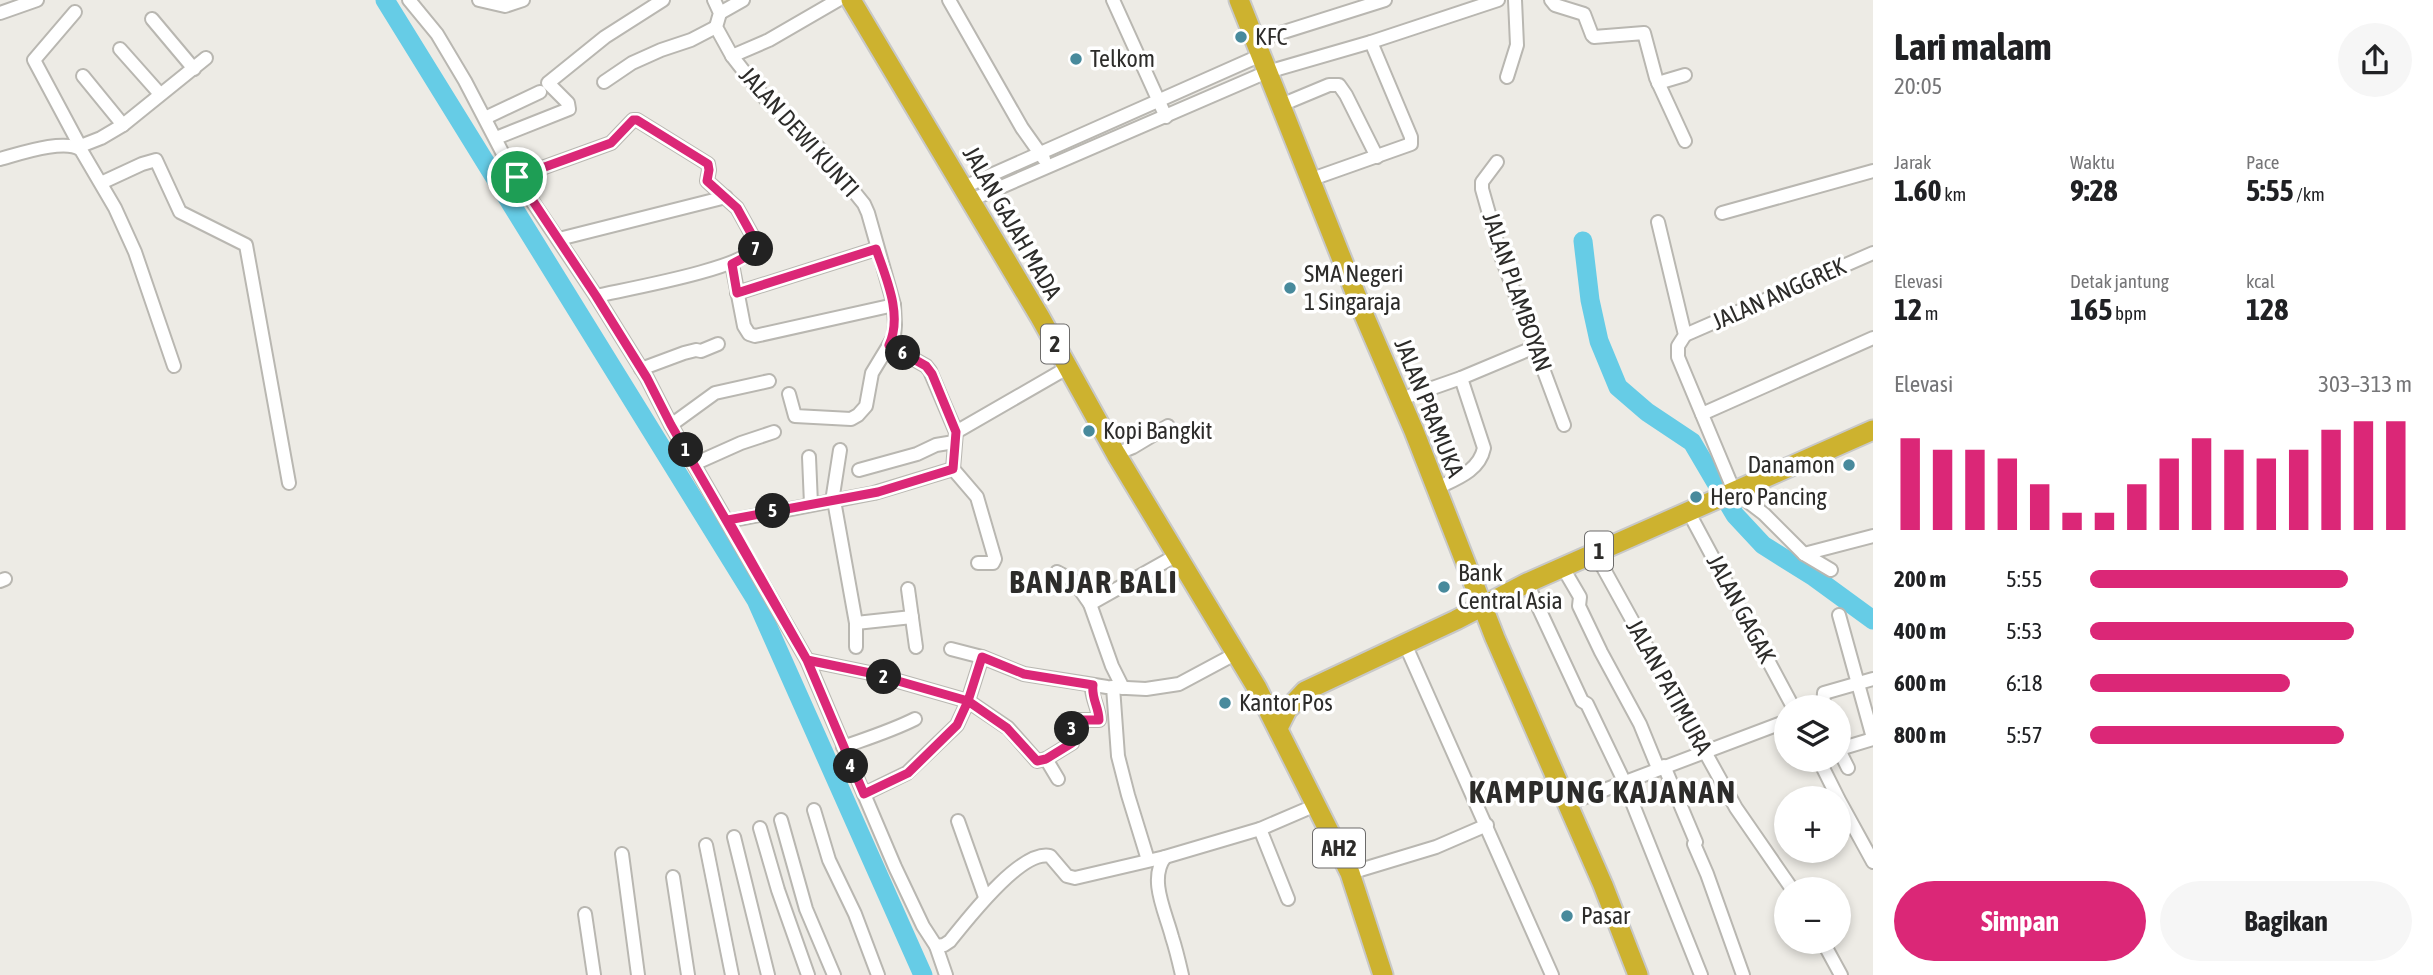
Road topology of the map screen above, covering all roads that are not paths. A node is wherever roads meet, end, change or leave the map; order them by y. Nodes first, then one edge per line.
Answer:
1 (37, 0) edge
2 (409, 0) edge
3 (479, 0) edge
4 (523, 0) edge
5 (663, 0) edge
6 (714, 0) edge
7 (743, 0) edge
8 (838, 0) edge
9 (851, 0) edge
10 (949, 0) edge
11 (1113, 0) edge
12 (1239, 0) edge
13 (1385, 0) edge
14 (1499, 0) edge
15 (1516, 0) edge
16 (1551, 0) edge
17 (1363, 4) edge
18 (75, 12) dead end
19 (0, 13) edge
20 (720, 13) junction
21 (152, 19) dead end
22 (716, 27) junction
23 (1371, 42) junction
24 (120, 49) dead end
25 (732, 56) junction
26 (1260, 56) junction
27 (206, 58) dead end
28 (194, 69) junction
29 (1685, 75) dead end
30 (83, 76) dead end
31 (1507, 77) dead end
32 (604, 82) dead end
33 (1658, 83) junction
34 (540, 92) dead end
35 (160, 94) junction
36 (1158, 100) junction
37 (1281, 105) junction
38 (1166, 117) junction
39 (485, 118) junction
40 (122, 125) junction
41 (496, 138) junction
42 (1685, 141) dead end
43 (79, 147) junction
44 (1040, 153) junction
45 (1377, 157) junction
46 (0, 159) edge
47 (1497, 162) dead end
48 (1049, 168) junction
49 (1873, 171) edge
50 (517, 177) junction
51 (1312, 179) junction
52 (101, 183) junction
53 (967, 194) junction
54 (726, 197) junction
55 (1722, 213) dead end
56 (1658, 222) dead end
57 (559, 239) junction
58 (876, 249) junction
59 (1873, 253) edge
60 (732, 264) junction
61 (737, 293) junction
62 (596, 296) junction
63 (894, 305) junction
64 (1685, 335) junction
65 (1873, 338) edge
66 (718, 344) dead end
67 (889, 345) junction
68 (1535, 347) junction
69 (174, 366) dead end
70 (1067, 368) junction
71 (641, 369) junction
72 (1461, 378) junction
73 (769, 381) dead end
74 (789, 394) dead end
75 (1401, 399) junction
76 (1702, 414) junction
77 (671, 425) junction
78 (1564, 425) dead end
79 (1167, 426) dead end
80 (1873, 430) edge
81 (774, 432) dead end
82 (955, 437) junction
83 (840, 450) dead end
84 (1116, 454) junction
85 (810, 457) dead end
86 (694, 464) junction
87 (953, 469) junction
88 (859, 470) dead end
89 (289, 483) dead end
90 (1435, 489) junction
91 (1727, 494) junction
92 (835, 501) junction
93 (811, 504) junction
94 (1688, 511) junction
95 (728, 520) junction
96 (1873, 536) edge
97 (1595, 552) junction
98 (1804, 554) junction
99 (1177, 555) junction
100 (978, 563) dead end
101 (1563, 568) junction
102 (1831, 570) dead end
103 (1057, 572) dead end
104 (1527, 583) junction
105 (908, 589) dead end
106 (1090, 604) junction
107 (1484, 606) junction
108 (1839, 615) dead end
109 (912, 617) junction
110 (856, 623) junction
111 (1405, 643) junction
112 (856, 647) dead end
113 (916, 647) dead end
114 (951, 649) dead end
115 (1235, 654) junction
116 (982, 657) junction
117 (807, 660) junction
118 (1873, 679) edge
119 (1859, 683) junction
120 (1093, 685) junction
121 (1118, 687) junction
122 (1257, 688) junction
123 (1306, 691) junction
124 (1787, 695) edge
125 (1824, 695) edge
126 (968, 701) junction
127 (915, 719) dead end
128 (1774, 726) edge
129 (1278, 728) junction
130 (1873, 738) edge
131 (1851, 745) edge
132 (843, 747) junction
133 (1705, 753) junction
134 (1046, 759) junction
135 (1661, 767) junction
136 (1058, 779) dead end
137 (1624, 781) junction
138 (864, 794) junction
139 (1567, 804) junction
140 (1317, 805) junction
141 (814, 810) dead end
142 (781, 820) dead end
143 (957, 821) dead end
144 (1851, 821) edge
145 (1487, 825) junction
146 (760, 828) dead end
147 (1260, 829) junction
148 (734, 837) dead end
149 (706, 845) dead end
150 (621, 854) dead end
151 (1166, 857) junction
152 (1148, 860) junction
153 (1873, 862) edge
154 (1350, 873) junction
155 (673, 877) dead end
156 (1784, 877) edge
157 (985, 897) junction
158 (1288, 899) dead end
159 (585, 914) dead end
160 (936, 946) junction
161 (1830, 954) edge
162 (594, 975) edge
163 (638, 975) edge
164 (688, 975) edge
165 (732, 975) edge
166 (768, 975) edge
167 (808, 975) edge
168 (834, 975) edge
169 (878, 975) edge
170 (946, 975) edge
171 (1182, 975) edge
172 (1383, 975) edge
173 (1552, 975) edge
174 (1638, 975) edge
175 (1701, 975) edge
176 (1743, 975) edge
177 (1841, 975) edge

1 - 19 street
2 - 39 street
3 - 4 street
5 - 41 street
6 - 20 street
7 - 20 street
8 - 25 street
9 - 53 highway, JALAN GAJAH MADA / 2
10 - 44 street
11 - 36 street
12 - 26 highway, JALAN PRAMUKA
13 - 17 street
14 - 23 street
15 - 31 street
16 - 33 street
17 - 26 street
18 - 43 street
20 - 22 street
21 - 28 street
22 - 25 street, JALAN DEWI KUNTI
22 - 32 street
23 - 26 street
23 - 45 street
24 - 35 street
25 - 58 street, JALAN DEWI KUNTI
26 - 36 street
26 - 37 highway, JALAN PRAMUKA
26 - 38 street
27 - 28 street
28 - 35 street
29 - 33 street
30 - 40 street
33 - 42 street
34 - 39 street
35 - 40 street
36 - 38 street
36 - 44 street
37 - 45 street
37 - 51 highway, JALAN PRAMUKA
38 - 48 street
39 - 41 street
40 - 43 street
41 - 50 street
43 - 46 street
43 - 52 street
44 - 48 street
44 - 53 street
45 - 51 street
47 - 68 street, JALAN PLAMBOYAN
48 - 53 street
49 - 55 street
50 - 54 street
50 - 57 street
51 - 75 highway, JALAN PRAMUKA
52 - 69 street
52 - 89 street
53 - 70 highway, JALAN GAJAH MADA / 2
54 - 57 street
54 - 60 street
56 - 64 street
57 - 62 street
58 - 61 street
58 - 63 street, JALAN DEWI KUNTI
59 - 64 street, JALAN ANGGREK
60 - 61 street
60 - 62 street
61 - 63 street
62 - 71 street
63 - 67 street, JALAN DEWI KUNTI
64 - 76 street
65 - 76 street
66 - 71 street
67 - 74 street
67 - 82 street
68 - 72 street
68 - 78 street, JALAN PLAMBOYAN
70 - 82 street
70 - 84 highway, JALAN GAJAH MADA / 2
71 - 77 street
72 - 75 street
72 - 90 street
73 - 77 street
75 - 90 highway, JALAN PRAMUKA
76 - 91 street
77 - 86 street
79 - 84 street
80 - 91 highway, 1
81 - 86 street
82 - 87 street
82 - 88 street
83 - 92 street
84 - 99 highway, JALAN GAJAH MADA / 2
85 - 93 street
86 - 95 street
87 - 92 street
87 - 100 street
90 - 107 highway, JALAN PRAMUKA
91 - 94 highway, 1
91 - 98 street
92 - 93 street
92 - 110 street
93 - 95 street
94 - 97 highway, 1
94 - 124 street, JALAN GAGAK
95 - 117 street
96 - 98 street
97 - 101 highway, 1
97 - 133 street, JALAN PATIMURA
98 - 102 street
99 - 106 street
99 - 115 highway, JALAN GAJAH MADA / 2
101 - 104 highway, 1
101 - 135 street
103 - 106 street
104 - 107 highway, 1
104 - 137 street
105 - 109 street
106 - 121 street
107 - 111 highway, 1
107 - 139 highway, JALAN PRAMUKA
108 - 119 street
109 - 110 street
109 - 113 street
110 - 112 street
111 - 123 highway, 1
111 - 145 street
114 - 116 street
115 - 121 street
115 - 122 highway, JALAN GAJAH MADA / 2
116 - 120 street
116 - 126 street
117 - 126 street
117 - 132 street
118 - 119 street
119 - 125 street
119 - 130 street
120 - 121 street
120 - 134 street
121 - 152 street
122 - 123 highway
122 - 129 highway, 2
123 - 129 highway, 1
126 - 134 street
126 - 138 street
127 - 132 street
128 - 133 street
129 - 140 highway, AH2
130 - 131 street
132 - 138 street
133 - 135 street
133 - 156 street, JALAN PATIMURA
134 - 136 street
135 - 137 street
135 - 176 street
137 - 139 street
137 - 175 street
138 - 160 street
139 - 174 highway, JALAN PRAMUKA
140 - 147 street
140 - 154 highway, AH2
141 - 169 street
142 - 168 street
143 - 157 street
144 - 153 street
145 - 154 street
145 - 173 street
146 - 167 street
147 - 151 street
147 - 158 street
148 - 166 street
149 - 165 street
150 - 163 street
151 - 152 street
151 - 171 street
152 - 157 street
154 - 172 highway, AH2
155 - 164 street
157 - 160 street
159 - 162 street
160 - 170 street
161 - 177 street

